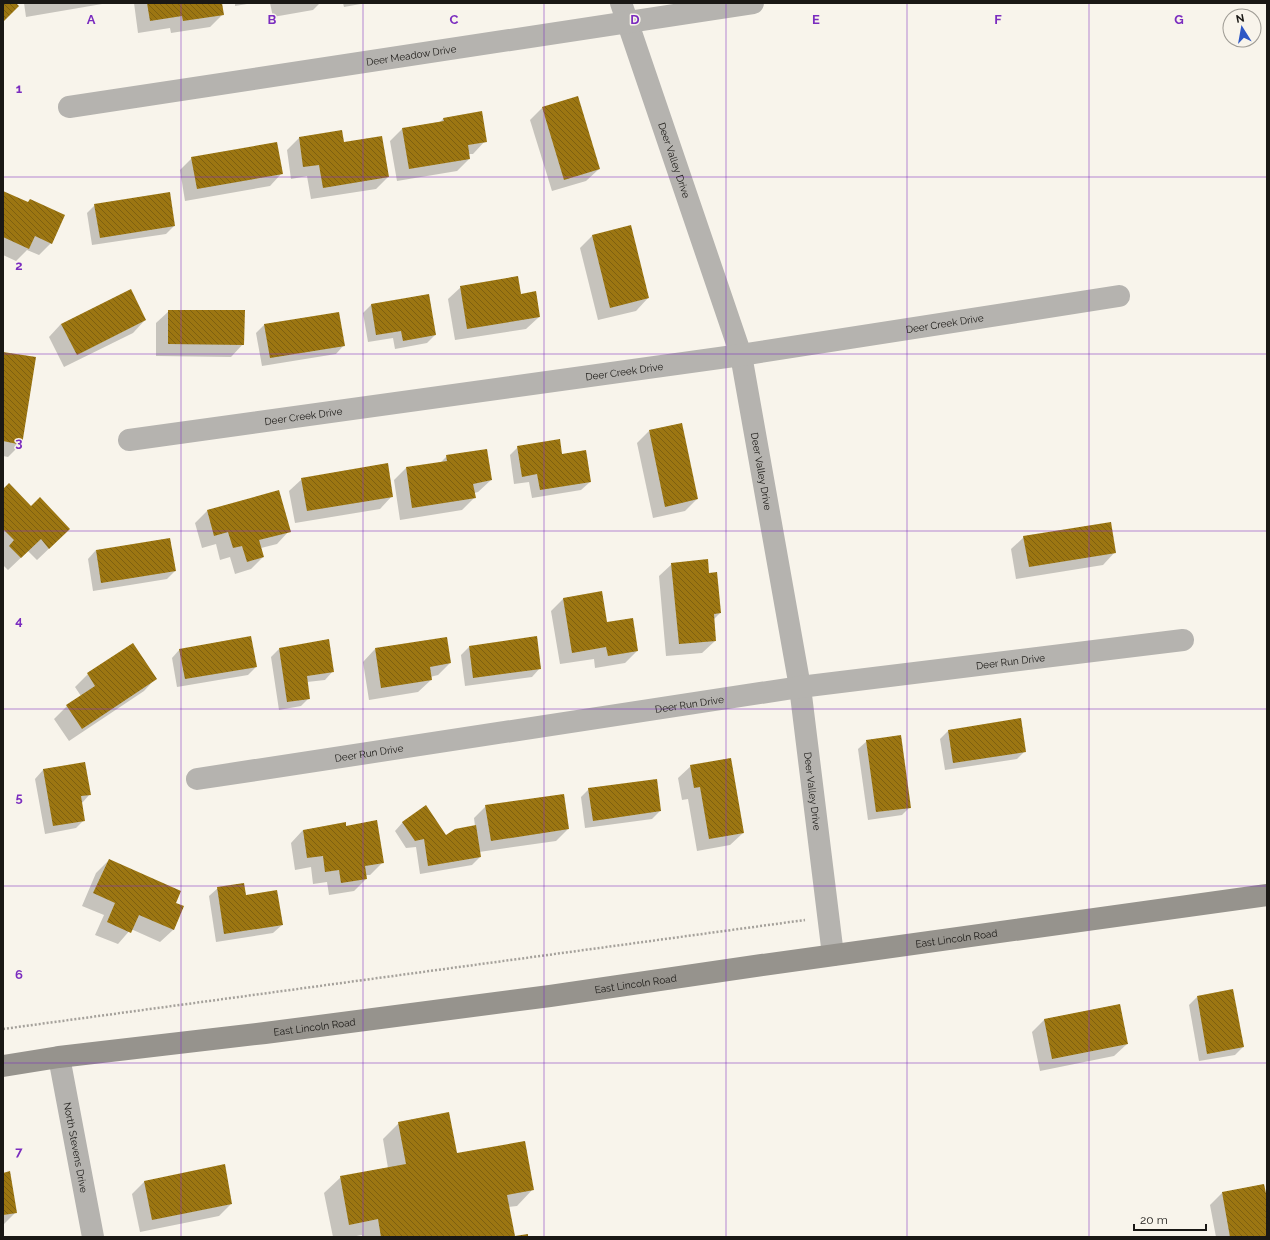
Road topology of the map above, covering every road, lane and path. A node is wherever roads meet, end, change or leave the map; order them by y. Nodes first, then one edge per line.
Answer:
1 (753, 3) edge
2 (624, 12) edge
3 (69, 107) dead end
4 (1119, 296) dead end
5 (740, 355) junction
6 (129, 440) dead end
7 (1183, 640) dead end
8 (800, 687) junction
9 (197, 779) dead end
10 (1267, 895) edge
11 (829, 917) junction
12 (833, 955) junction
13 (3, 1029) edge
14 (59, 1057) junction
15 (3, 1066) edge
16 (93, 1237) edge

1 - 2 street, Deer Meadow Drive
2 - 3 street, Deer Meadow Drive
2 - 5 street, Deer Valley Drive
4 - 5 street, Deer Creek Drive
5 - 6 street, Deer Creek Drive
5 - 8 street, Deer Valley Drive
7 - 8 street, Deer Run Drive
8 - 9 street, Deer Run Drive
8 - 11 street, Deer Valley Drive
10 - 12 main road, East Lincoln Road
11 - 12 street, Deer Valley Drive
11 - 13 path
12 - 14 main road, East Lincoln Road
14 - 15 main road, East Lincoln Road
14 - 16 street, North Stevens Drive

